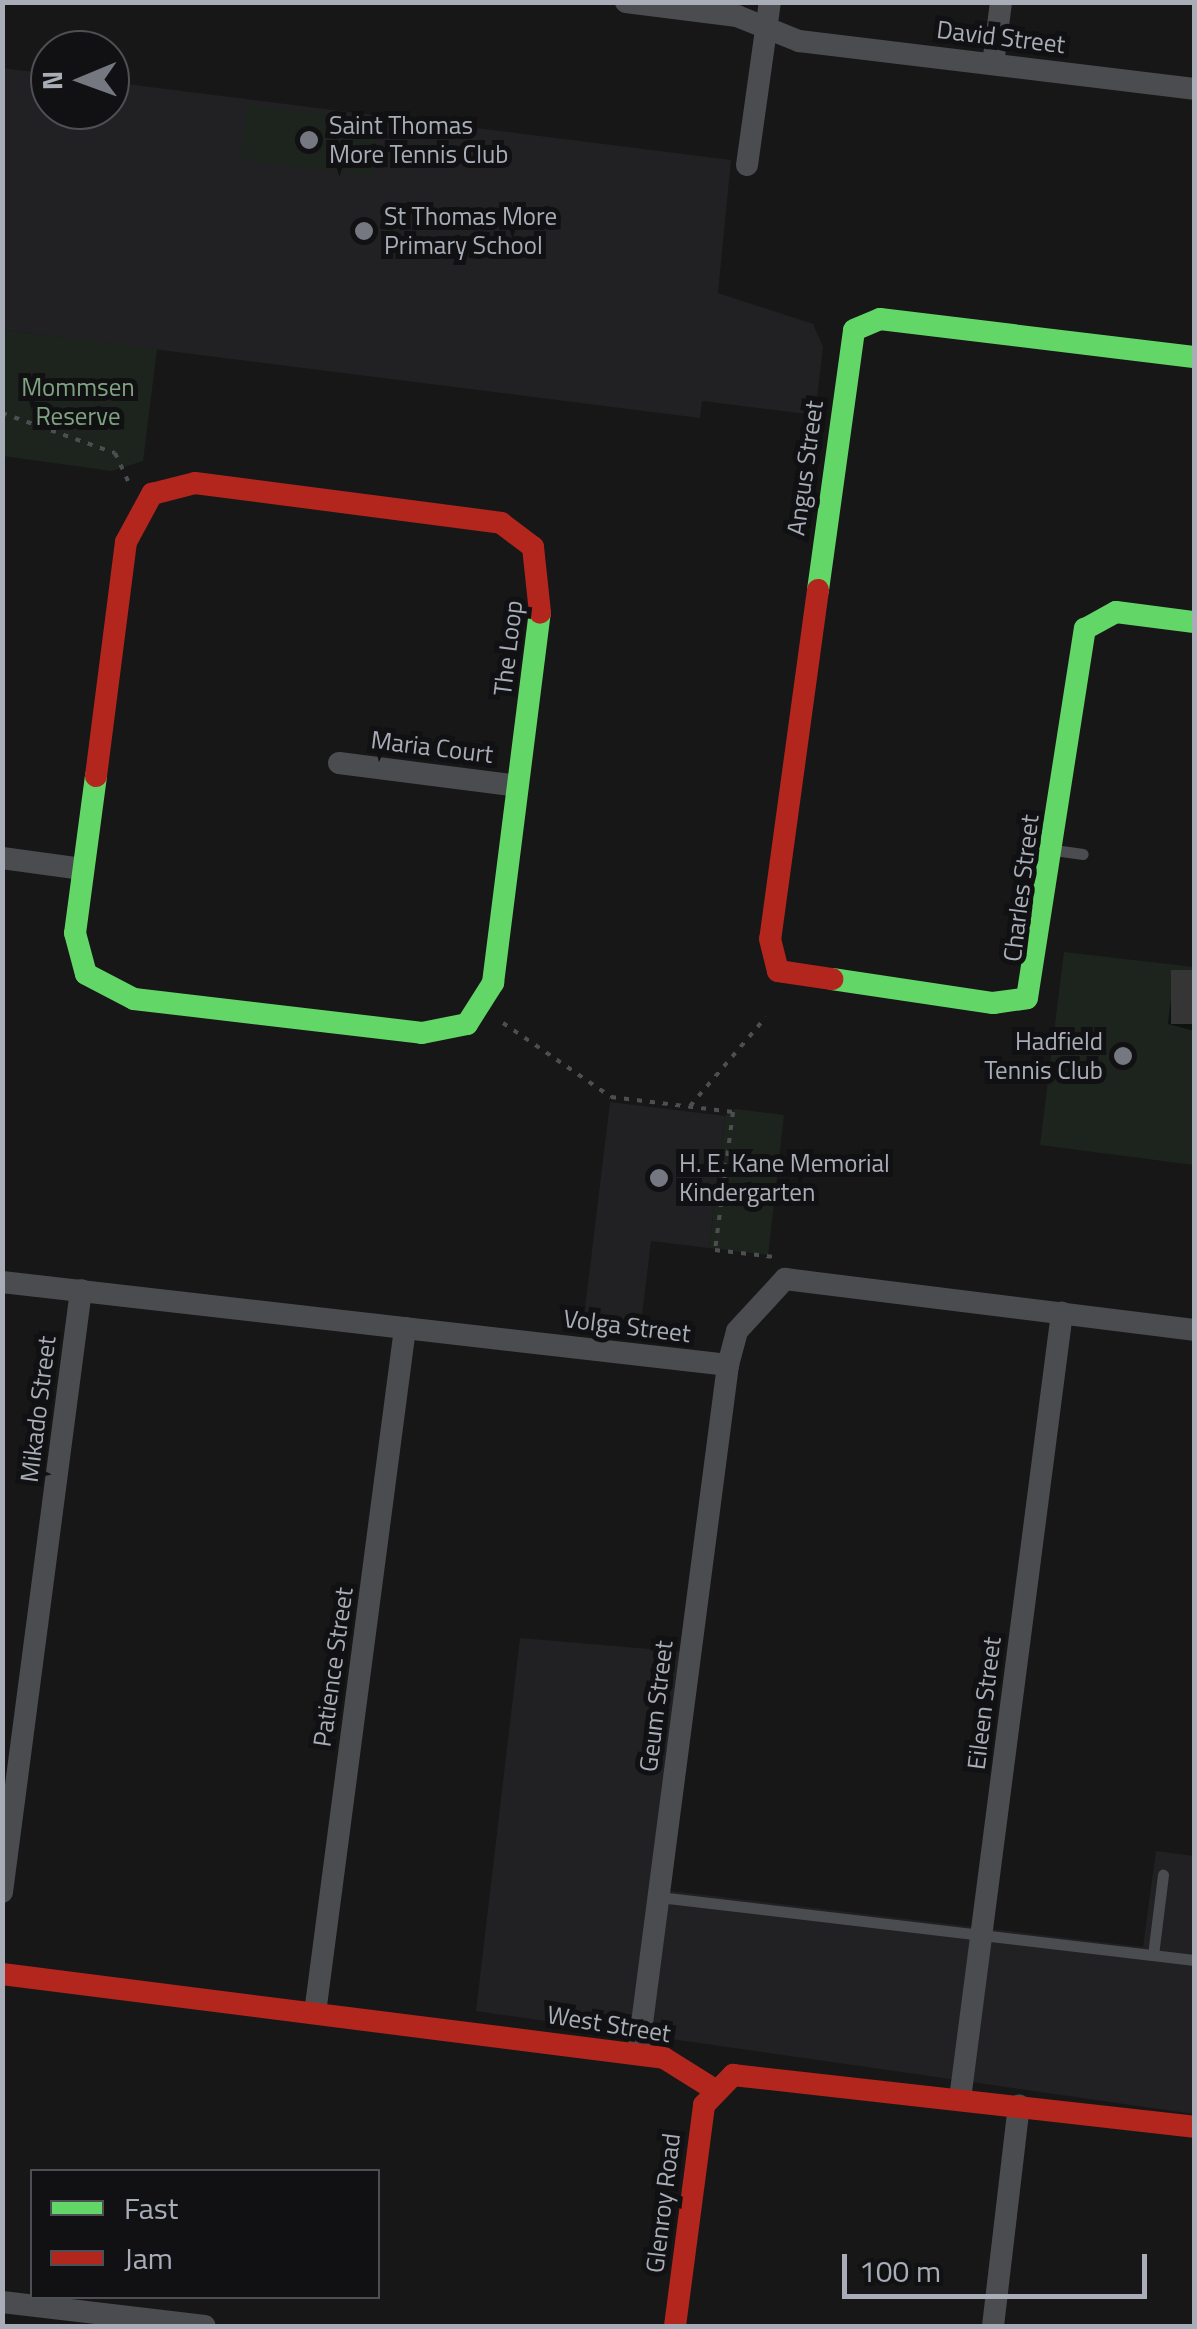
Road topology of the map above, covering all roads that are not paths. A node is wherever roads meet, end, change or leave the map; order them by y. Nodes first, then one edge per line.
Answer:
1 (626, 2) edge
2 (770, 2) edge
3 (1000, 2) edge
4 (766, 31) junction
5 (993, 64) junction
6 (1194, 89) edge
7 (747, 165) dead end
8 (1194, 357) edge
9 (1194, 622) edge
10 (339, 763) dead end
11 (518, 786) junction
12 (1054, 850) junction
13 (1082, 854) dead end
14 (2, 858) edge
15 (82, 868) junction
16 (770, 956) joint
17 (2, 1282) edge
18 (81, 1290) junction
19 (1062, 1314) junction
20 (406, 1328) junction
21 (1194, 1330) edge
22 (728, 1365) junction
23 (1164, 1875) dead end
24 (2, 1892) edge
25 (659, 1897) junction
26 (982, 1934) junction
27 (1153, 1955) junction
28 (1194, 1960) edge
29 (2, 1974) edge
30 (315, 2013) junction
31 (638, 2054) junction
32 (712, 2088) junction
33 (960, 2100) junction
34 (1019, 2106) junction
35 (1194, 2127) edge
36 (2, 2302) edge
37 (205, 2326) edge
38 (675, 2326) edge
39 (993, 2326) edge

1 - 4 street, David Street
2 - 4 street
3 - 5 street
4 - 5 street, David Street
4 - 7 street
5 - 6 street, David Street
8 - 16 street, Angus Street
9 - 12 street, Charles Street
10 - 11 street, Maria Court
11 - 15 street, The Loop
11 - 15 street, The Loop
12 - 13 lane
12 - 16 street, Charles Street
14 - 15 street
17 - 18 street, Volga Street
18 - 20 street, Volga Street
18 - 24 street, Mikado Street
19 - 21 street
19 - 22 street
19 - 26 street, Eileen Street
20 - 22 street, Volga Street
20 - 30 street, Patience Street
22 - 25 street, Geum Street
23 - 27 lane
25 - 26 lane
25 - 31 street, Geum Street
26 - 27 lane
26 - 33 street, Eileen Street
27 - 28 lane
29 - 30 street, West Street
30 - 31 street, West Street
31 - 32 street, West Street
32 - 33 street
32 - 38 street, Glenroy Road
33 - 34 street
34 - 35 street
34 - 39 street
36 - 37 street

